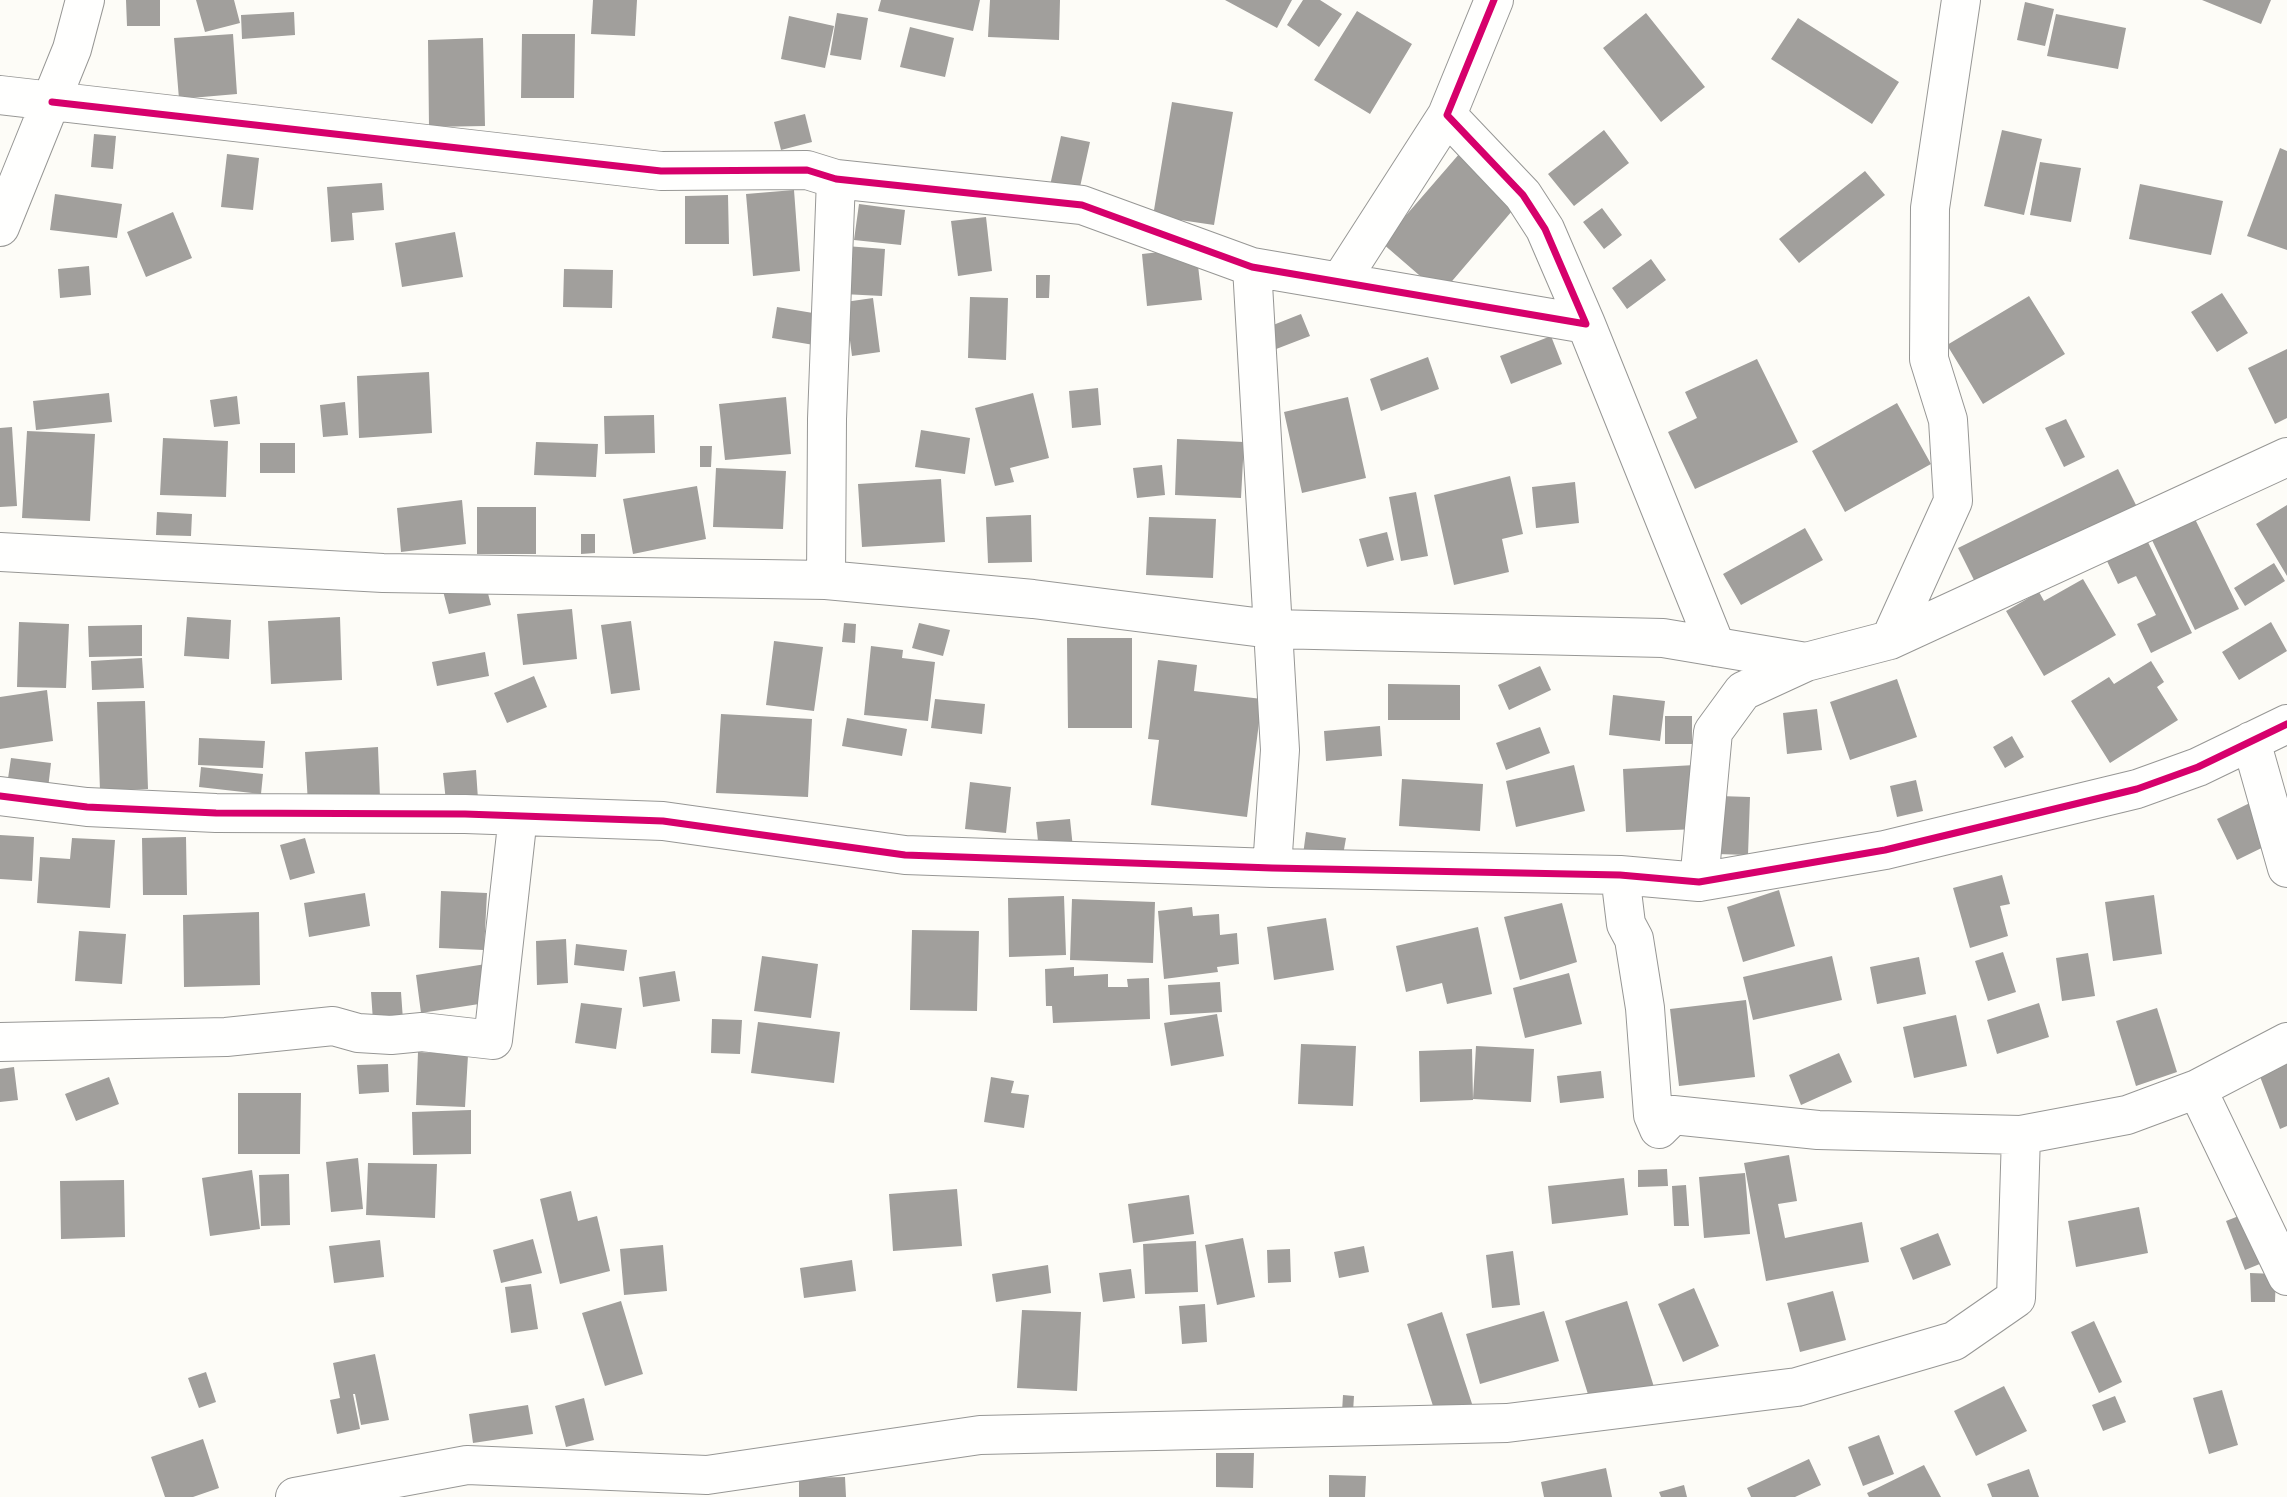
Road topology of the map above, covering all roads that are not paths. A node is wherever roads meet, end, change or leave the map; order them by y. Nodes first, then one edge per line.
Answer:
1 (85, 0) edge
2 (1494, 0) edge
3 (1961, 0) edge
4 (0, 95) edge
5 (52, 102) junction
6 (1447, 114) junction
7 (836, 179) junction
8 (0, 227) edge
9 (1252, 267) junction
10 (1341, 280) junction
11 (1586, 324) junction
12 (2287, 457) edge
13 (0, 552) edge
14 (826, 580) junction
15 (1271, 629) junction
16 (1890, 640) junction
17 (1716, 647) junction
18 (1806, 662) junction
19 (2287, 723) edge
20 (2251, 741) junction
21 (0, 796) edge
22 (518, 816) junction
23 (1272, 868) junction
24 (2287, 868) edge
25 (1620, 875) junction
26 (1699, 882) junction
27 (0, 1042) edge
28 (2287, 1042) edge
29 (2197, 1089) junction
30 (2021, 1135) junction
31 (2287, 1276) edge
32 (295, 1497) edge

1 - 5 street
2 - 6 street
3 - 16 street
4 - 5 street
5 - 7 street
5 - 8 street
6 - 10 street
6 - 11 street
7 - 9 street
7 - 14 street
9 - 10 street
9 - 15 street
10 - 11 street
11 - 17 street
12 - 16 street
13 - 14 street
14 - 15 street
15 - 17 street
15 - 23 street
16 - 18 street
17 - 18 street
18 - 26 street
19 - 20 street
20 - 24 street
20 - 26 street
21 - 22 street
22 - 23 street
22 - 27 street
23 - 25 street
25 - 26 street
25 - 30 street
28 - 29 street
29 - 30 street
29 - 31 street
30 - 32 street

